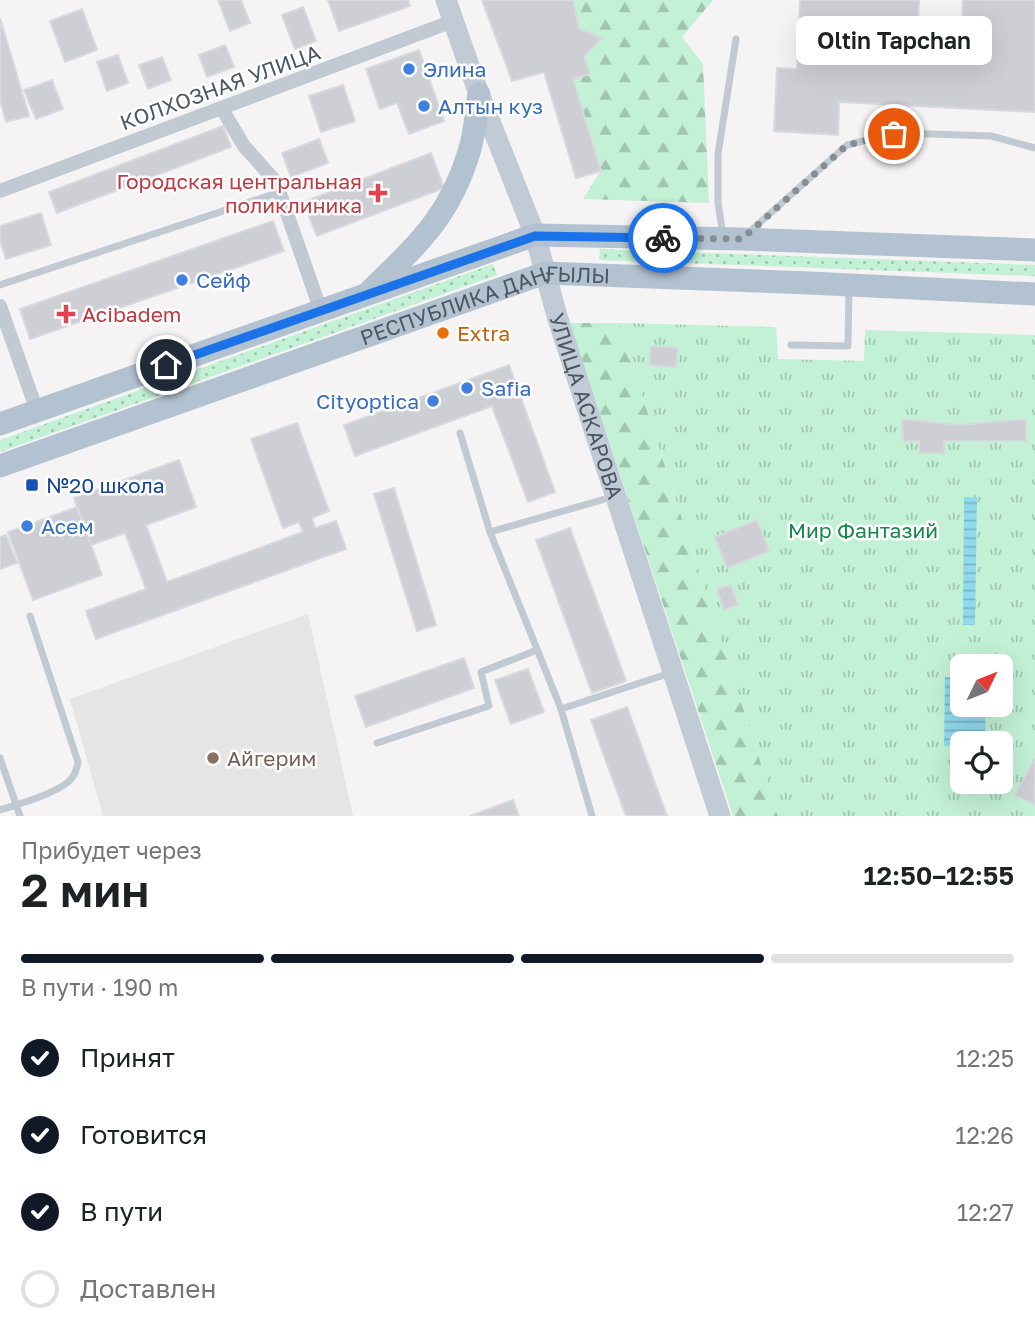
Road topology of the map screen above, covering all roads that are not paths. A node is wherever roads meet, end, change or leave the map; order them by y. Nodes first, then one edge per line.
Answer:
1 (446, 0) edge
2 (453, 21) junction
3 (736, 39) dead end
4 (479, 94) junction
5 (222, 109) junction
6 (1035, 148) edge
7 (0, 191) edge
8 (281, 192) junction
9 (535, 236) junction
10 (733, 239) junction
11 (1035, 250) edge
12 (545, 272) junction
13 (0, 285) edge
14 (849, 285) junction
15 (368, 294) junction
16 (1035, 294) edge
17 (0, 306) edge
18 (321, 311) junction
19 (791, 345) dead end
20 (37, 411) junction
21 (0, 424) edge
22 (460, 433) dead end
23 (0, 466) edge
24 (616, 496) junction
25 (490, 533) junction
26 (30, 616) dead end
27 (537, 650) junction
28 (674, 672) junction
29 (561, 709) junction
30 (377, 743) dead end
31 (0, 758) edge
32 (16, 806) junction
33 (0, 810) edge
34 (20, 816) edge
35 (592, 816) edge
36 (720, 816) edge

1 - 2 main road, УЛИЦА АСКАРОВА
2 - 4 main road, УЛИЦА АСКАРОВА
2 - 5 street, КОЛХОЗНАЯ УЛИЦА
3 - 10 lane
4 - 9 main road, УЛИЦА АСКАРОВА
4 - 15 main road
5 - 7 street, КОЛХОЗНАЯ УЛИЦА
5 - 8 street
6 - 10 lane
8 - 13 lane
8 - 18 street
9 - 10 main road, РЕСПУБЛИКА ДАҢҒЫЛЫ
9 - 12 main road, УЛИЦА АСКАРОВА
9 - 15 main road, РЕСПУБЛИКА ДАҢҒЫЛЫ
10 - 11 main road, РЕСПУБЛИКА ДАҢҒЫЛЫ
12 - 14 main road, РЕСПУБЛИКА ДАҢҒЫЛЫ
12 - 23 main road, РЕСПУБЛИКА ДАҢҒЫЛЫ
12 - 24 main road, УЛИЦА АСКАРОВА
14 - 16 main road, РЕСПУБЛИКА ДАҢҒЫЛЫ
14 - 19 lane
15 - 18 main road, РЕСПУБЛИКА ДАҢҒЫЛЫ
17 - 20 street
18 - 20 main road, РЕСПУБЛИКА ДАҢҒЫЛЫ
20 - 21 main road, РЕСПУБЛИКА ДАҢҒЫЛЫ
22 - 25 lane
24 - 25 lane
24 - 28 main road, УЛИЦА АСКАРОВА
25 - 27 lane
26 - 32 lane
27 - 29 lane
27 - 30 lane
28 - 29 lane
28 - 36 main road, УЛИЦА АСКАРОВА
29 - 35 lane
31 - 32 lane
32 - 33 lane
32 - 34 lane

